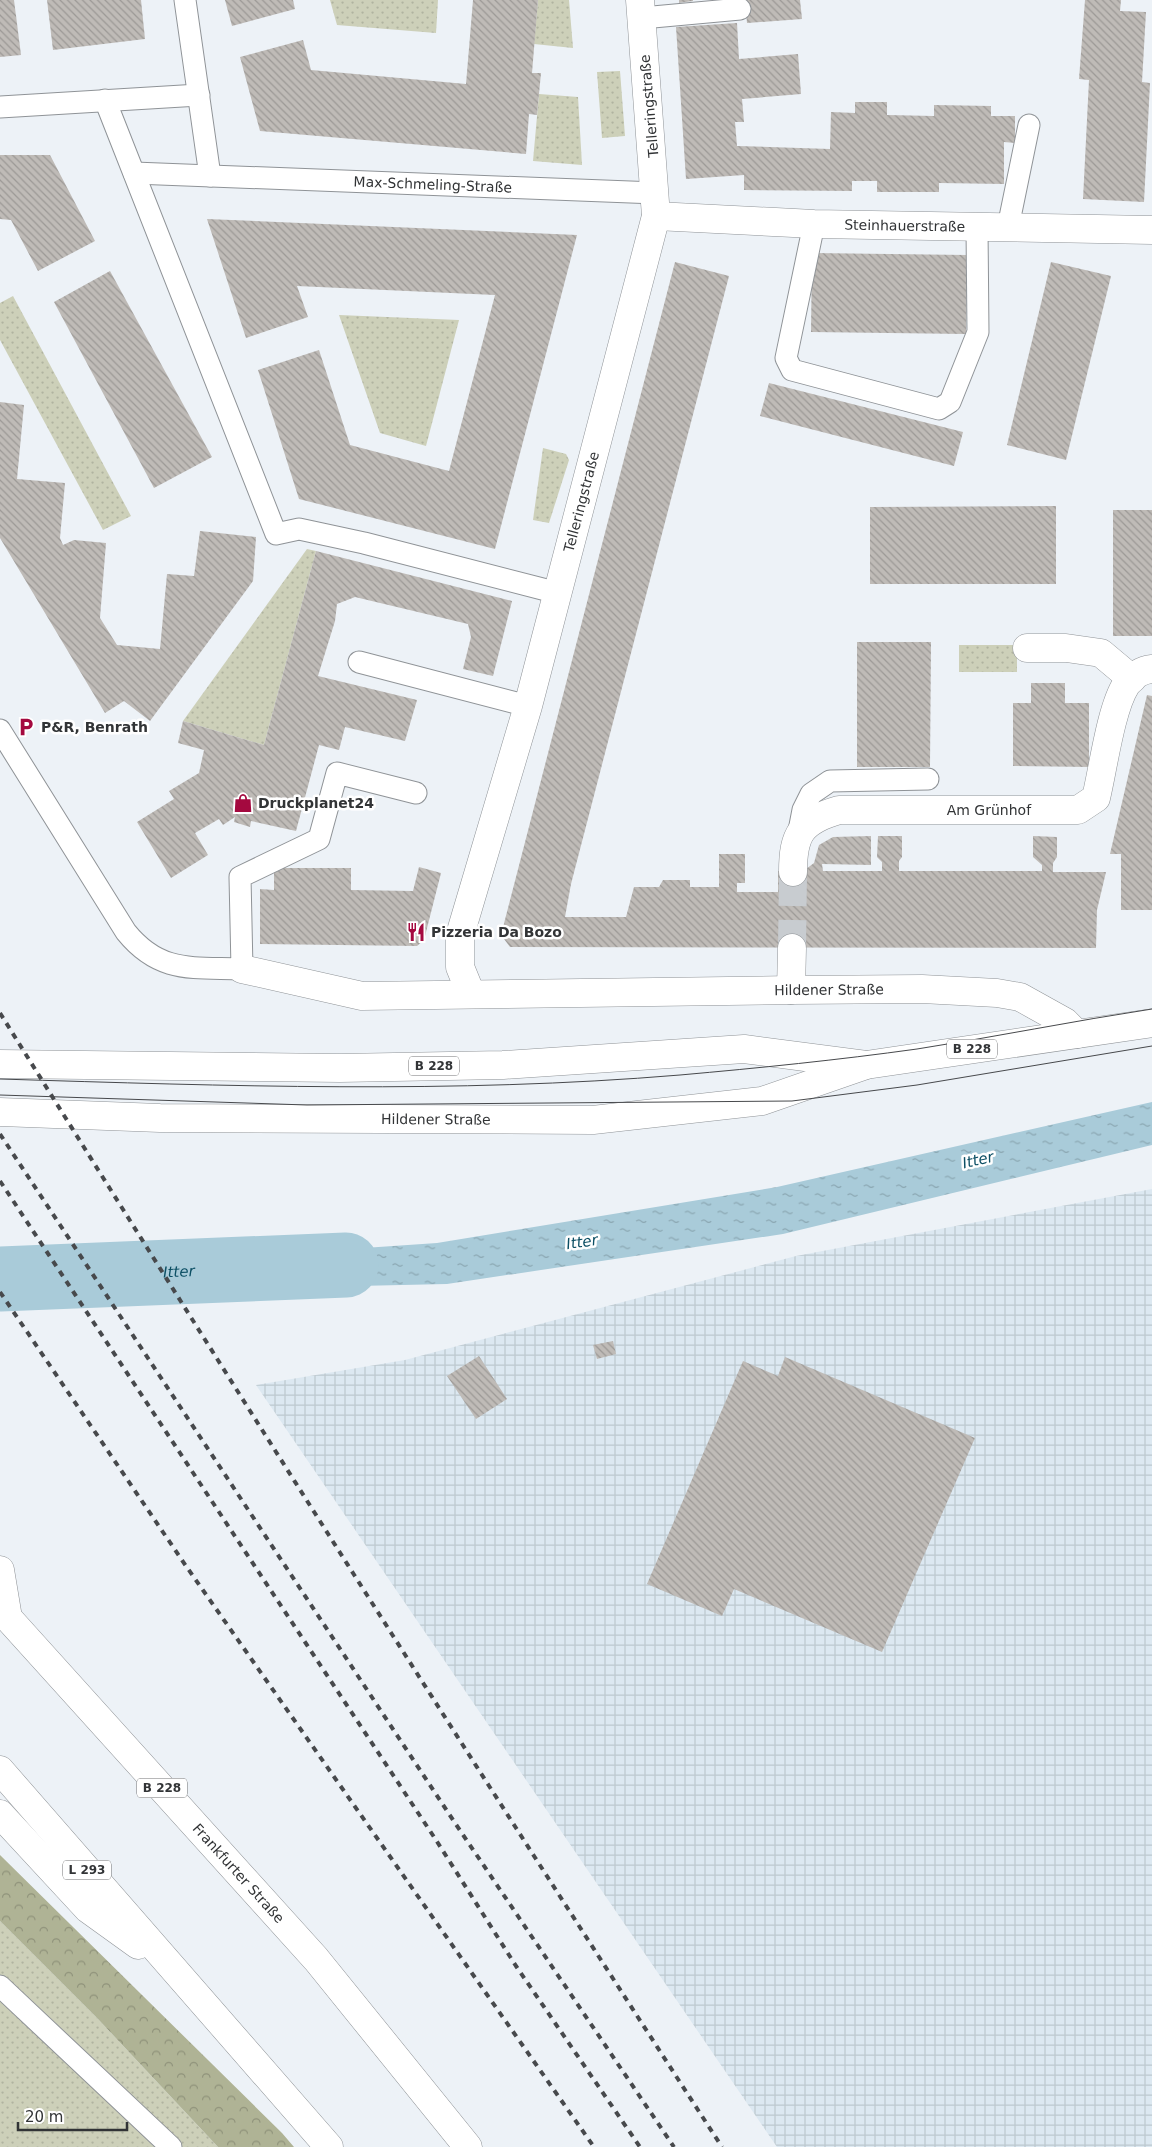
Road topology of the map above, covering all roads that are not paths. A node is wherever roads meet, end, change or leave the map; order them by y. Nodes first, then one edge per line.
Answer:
1 (185, 0) edge
2 (641, 9) edge
3 (740, 9) dead end
4 (199, 95) junction
5 (105, 100) junction
6 (0, 107) edge
7 (1029, 125) dead end
8 (134, 173) junction
9 (210, 176) junction
10 (656, 205) junction
11 (814, 224) junction
12 (976, 227) junction
13 (1008, 227) junction
14 (1152, 230) edge
15 (558, 593) junction
16 (1027, 648) dead end
17 (359, 662) dead end
18 (1142, 674) edge
19 (528, 706) junction
20 (0, 730) edge
21 (928, 779) dead end
22 (416, 793) dead end
23 (798, 836) junction
24 (793, 872) tunnel mouth
25 (792, 948) tunnel mouth
26 (242, 969) junction
27 (791, 990) junction
28 (471, 994) junction
29 (1152, 1023) edge
30 (1077, 1034) junction
31 (0, 1064) edge
32 (866, 1065) junction
33 (0, 1112) edge
34 (0, 1570) edge
35 (4, 1614) edge
36 (0, 1770) edge
37 (0, 1814) edge
38 (174, 1970) junction
39 (0, 1986) edge
40 (171, 2147) edge
41 (329, 2147) edge
42 (468, 2147) edge

1 - 4 lane
2 - 3 lane
2 - 10 main road, Telleringstraße
4 - 5 lane
4 - 9 lane
5 - 6 lane
5 - 8 lane
7 - 13 lane
8 - 9 lane, Max-Schmeling-Straße
8 - 15 lane
9 - 10 lane, Max-Schmeling-Straße
10 - 11 main road, Steinhauerstraße
10 - 15 main road, Telleringstraße
11 - 12 main road, Steinhauerstraße
11 - 12 lane
12 - 13 main road, Steinhauerstraße
13 - 14 main road, Steinhauerstraße
15 - 19 main road, Telleringstraße
16 - 18 main road, Am Grünhof
17 - 19 lane
18 - 23 main road, Am Grünhof
19 - 28 main road, Telleringstraße
20 - 26 lane
21 - 23 lane
22 - 26 lane
23 - 24 main road
25 - 27 main road
26 - 28 main road, Hildener Straße
27 - 28 main road, Hildener Straße
27 - 30 main road, Hildener Straße
29 - 30 main road, Hildener Straße / B 228
30 - 32 main road, Hildener Straße / B 228
31 - 32 main road, Hildener Straße / B 228
32 - 33 main road, Hildener Straße / B 228
34 - 35 main road
35 - 42 main road, Frankfurter Straße / B 228
36 - 38 main road, L 293
37 - 38 main road
38 - 41 main road
39 - 40 lane

